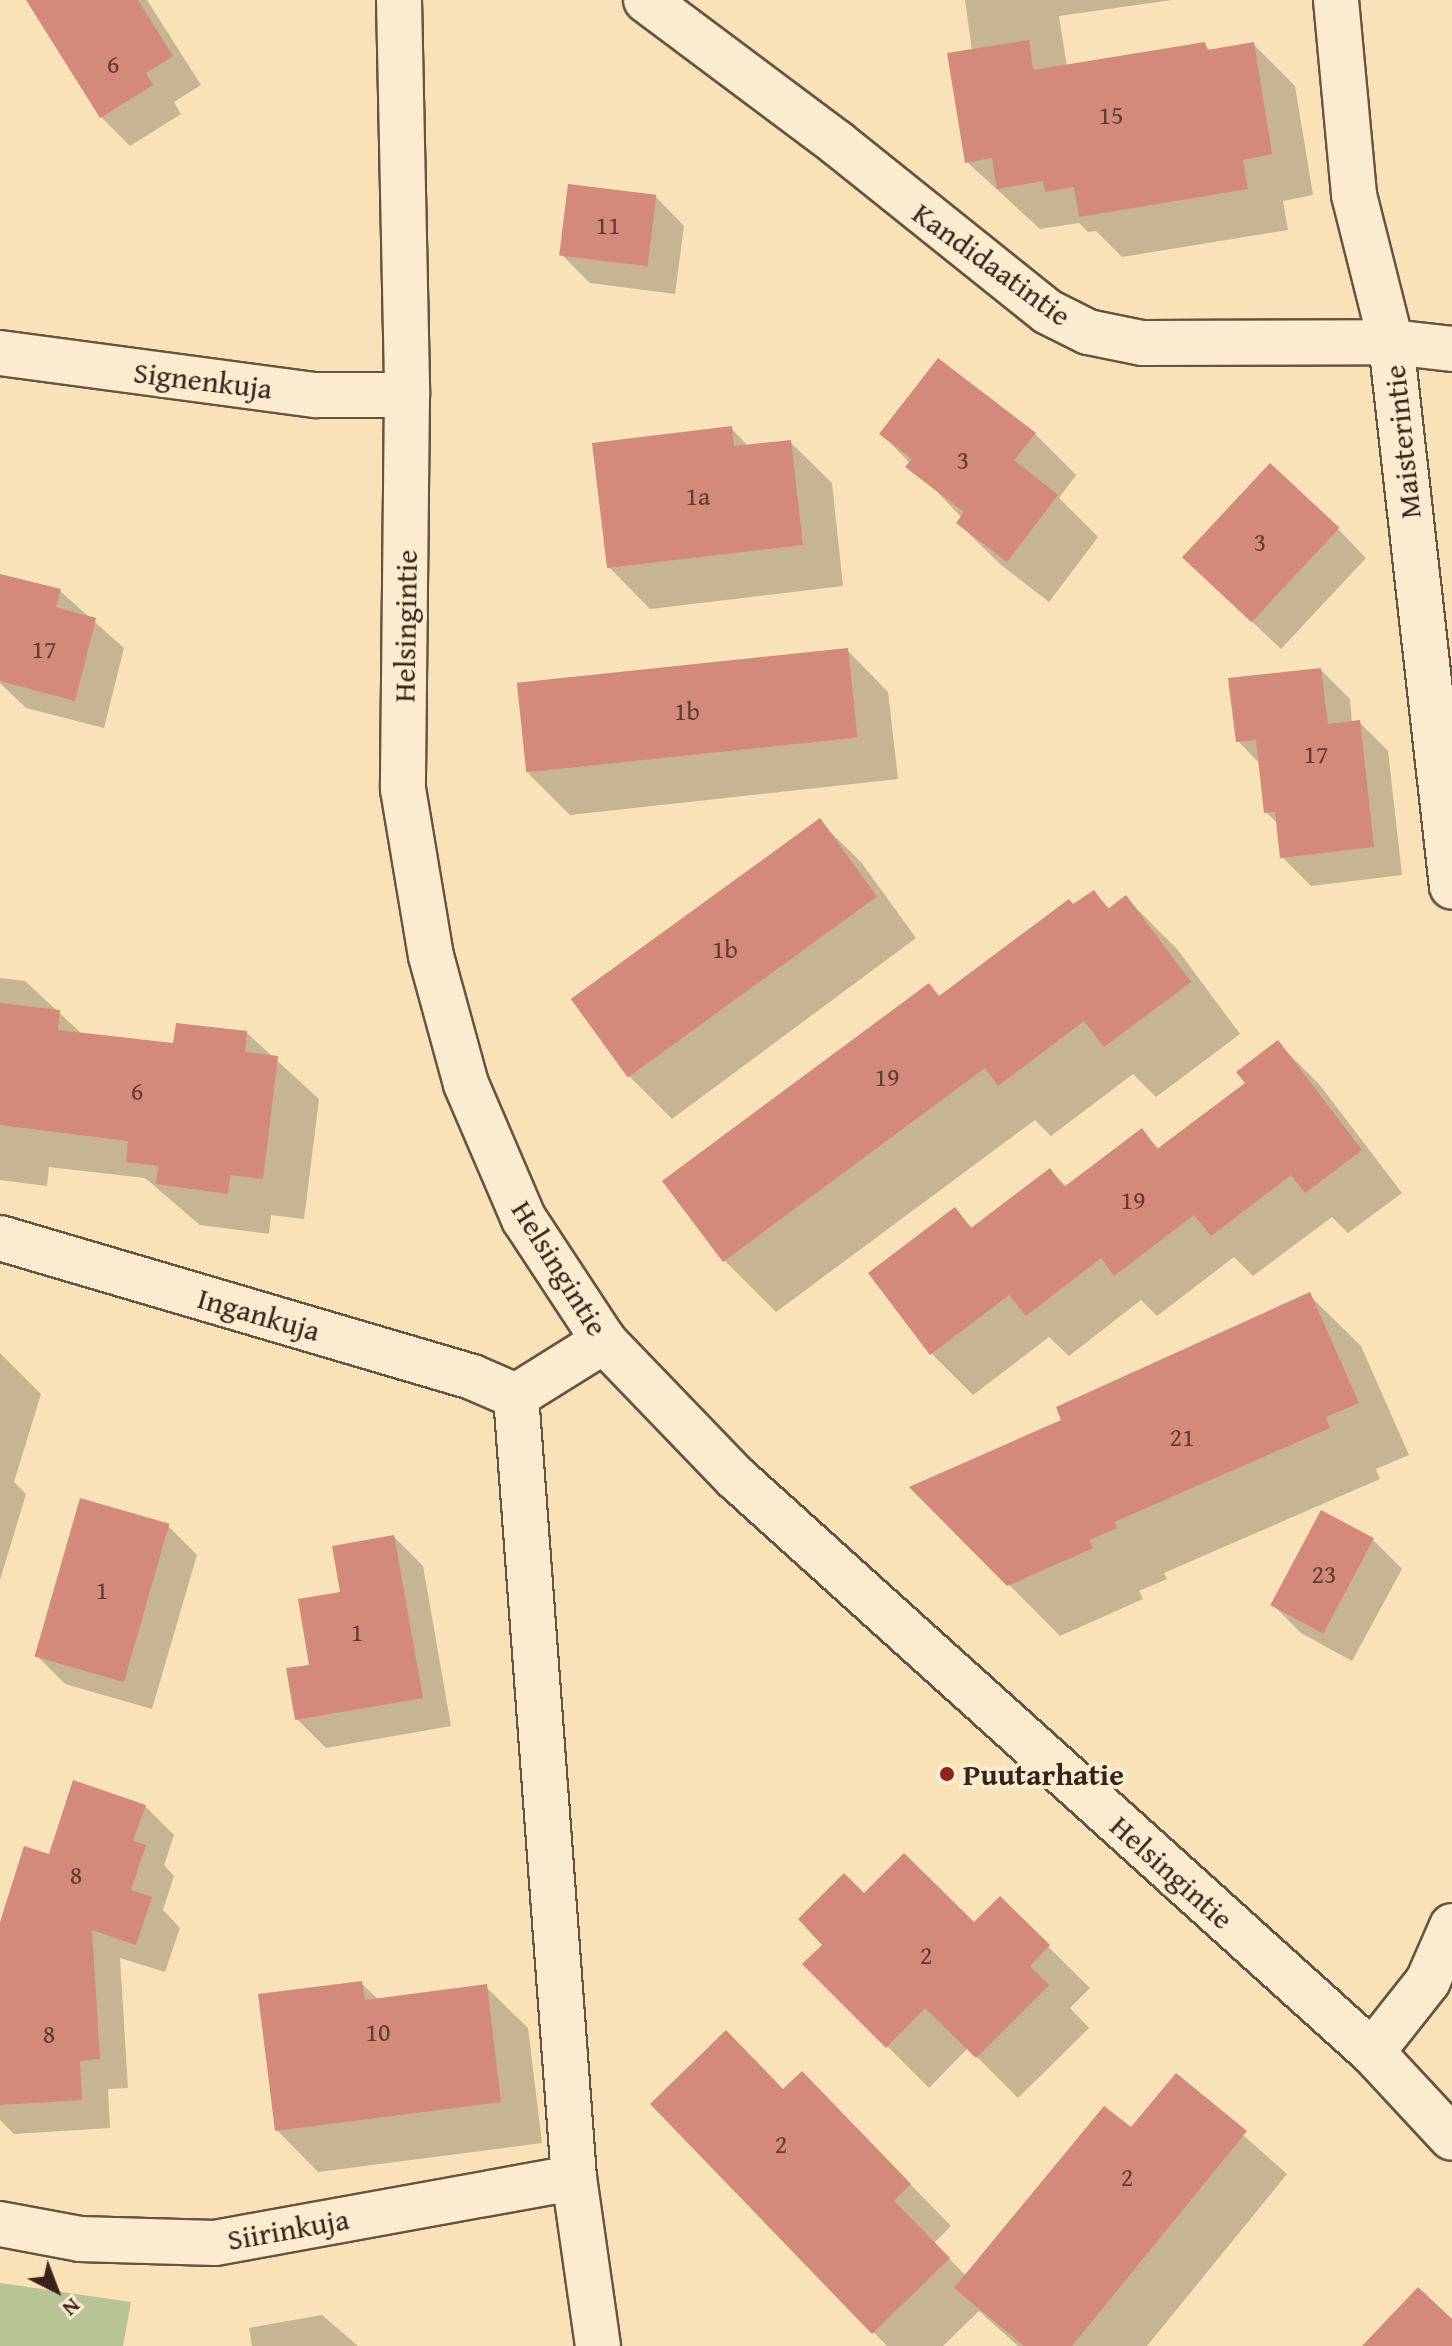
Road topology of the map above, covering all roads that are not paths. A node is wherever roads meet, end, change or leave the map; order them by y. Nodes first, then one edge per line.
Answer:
1 (399, 0) edge
2 (646, 0) edge
3 (1336, 0) edge
4 (1391, 342) junction
5 (1452, 349) edge
6 (0, 353) edge
7 (407, 395) junction
8 (1452, 887) edge
9 (0, 1238) edge
10 (604, 1341) junction
11 (516, 1396) junction
12 (1452, 1926) edge
13 (1372, 2052) junction
14 (1452, 2138) edge
15 (574, 2178) junction
16 (0, 2224) edge
17 (598, 2346) edge

1 - 7 street, Helsingintie
2 - 4 street, Kandidaatintie
3 - 4 street, Maisterintie
4 - 5 street, Kandidaatintie
4 - 8 street, Maisterintie
6 - 7 street, Signenkuja
7 - 10 street, Helsingintie
9 - 11 street, Ingankuja
10 - 11 street
10 - 13 street, Helsingintie
11 - 15 street
12 - 13 street
13 - 14 street, Helsingintie
15 - 16 street, Siirinkuja
15 - 17 street

